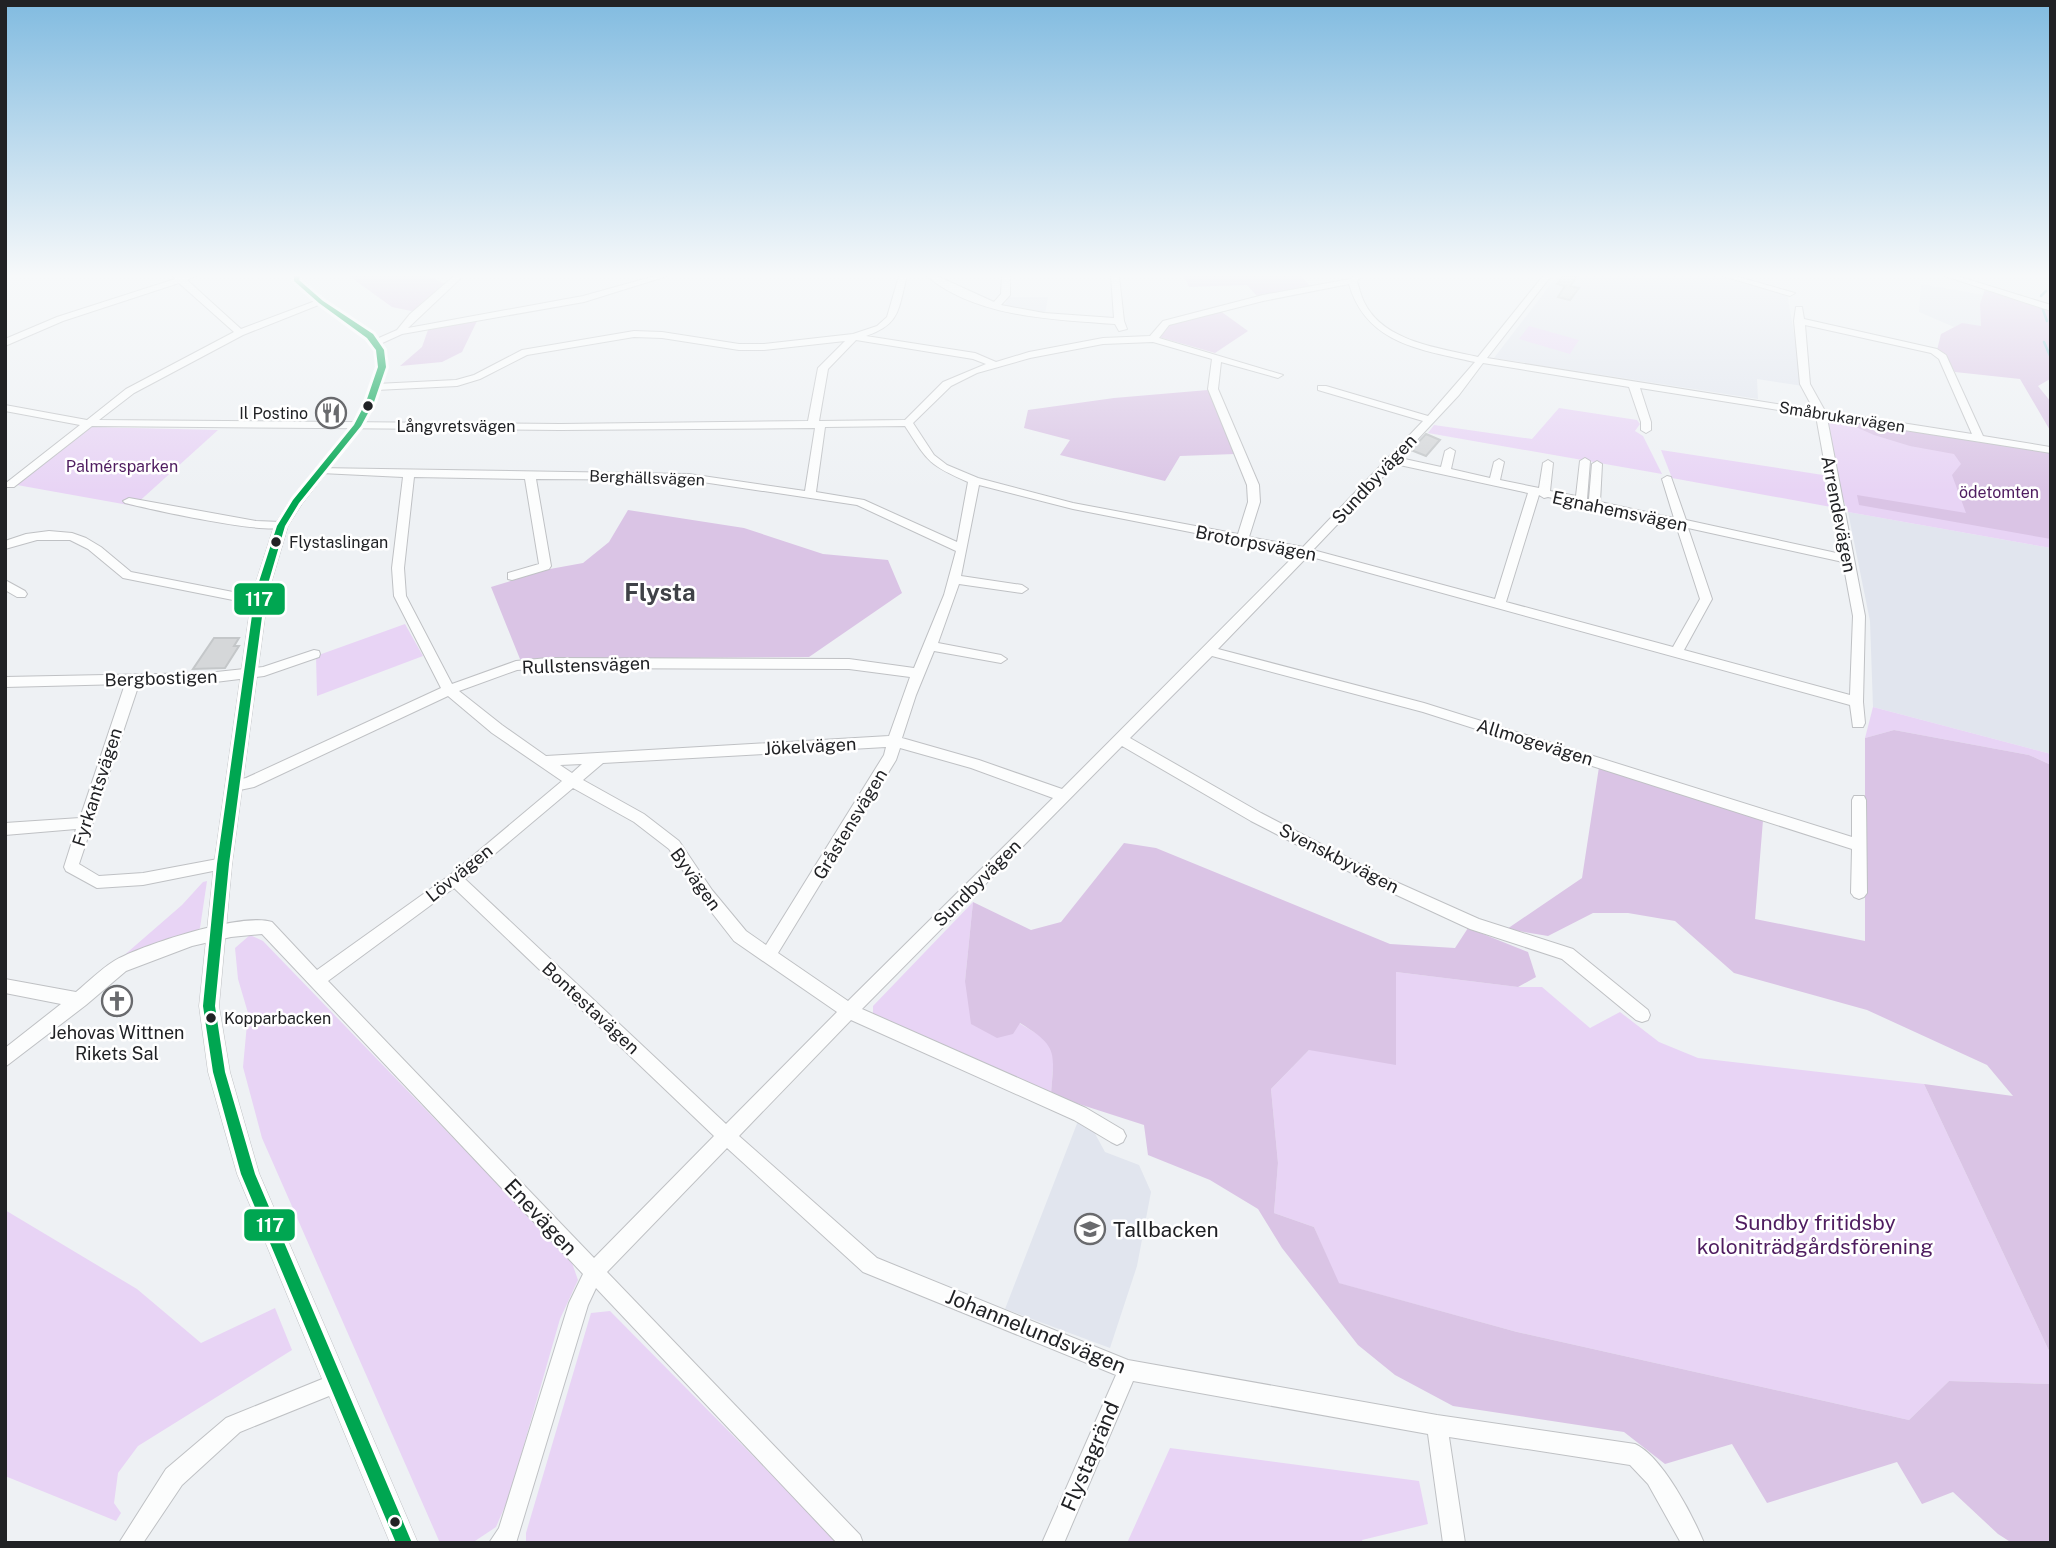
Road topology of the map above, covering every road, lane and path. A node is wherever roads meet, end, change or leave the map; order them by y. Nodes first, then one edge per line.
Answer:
1 (210, 348) edge
2 (379, 348) edge
3 (549, 348) edge
4 (843, 348) edge
5 (926, 348) edge
6 (1070, 348) edge
7 (1186, 348) edge
8 (1434, 348) edge
9 (1489, 348) edge
10 (1802, 348) edge
11 (1924, 348) edge
12 (1217, 357) junction
13 (1480, 360) junction
14 (996, 365) junction
15 (1278, 375) dead end
16 (1634, 386) junction
17 (376, 387) junction
18 (1322, 388) dead end
19 (5, 408) edge
20 (1821, 414) junction
21 (1429, 420) junction
22 (88, 423) junction
23 (908, 423) junction
24 (817, 424) junction
25 (357, 426) junction
26 (1646, 430) dead end
27 (1979, 439) junction
28 (2050, 450) edge
29 (1450, 451) dead end
30 (1394, 460) junction
31 (1499, 462) dead end
32 (1548, 463) dead end
33 (1591, 463) dead end
34 (321, 470) junction
35 (1445, 471) junction
36 (409, 474) junction
37 (530, 475) junction
38 (1667, 479) dead end
39 (974, 480) junction
40 (1493, 483) junction
41 (10, 485) dead end
42 (1539, 493) junction
43 (810, 495) junction
44 (130, 502) dead end
45 (1587, 504) junction
46 (1681, 523) junction
47 (282, 526) junction
48 (1242, 541) junction
49 (5, 545) edge
50 (962, 550) junction
51 (1305, 551) junction
52 (1847, 559) junction
53 (512, 576) dead end
54 (955, 579) junction
55 (5, 584) edge
56 (1022, 589) dead end
57 (21, 594) dead end
58 (260, 594) junction
59 (1499, 604) junction
60 (930, 646) junction
61 (1209, 652) junction
62 (1677, 652) junction
63 (314, 654) dead end
64 (1001, 659) dead end
65 (250, 673) junction
66 (918, 673) junction
67 (134, 678) junction
68 (5, 682) edge
69 (449, 690) junction
70 (1856, 702) junction
71 (1858, 723) dead end
72 (1121, 739) junction
73 (894, 741) junction
74 (598, 759) junction
75 (546, 761) junction
76 (572, 780) junction
77 (235, 786) junction
78 (1064, 796) junction
79 (1859, 800) dead end
80 (85, 822) junction
81 (5, 829) edge
82 (1858, 845) junction
83 (223, 864) junction
84 (455, 879) junction
85 (1859, 893) dead end
86 (216, 934) junction
87 (768, 956) junction
88 (316, 980) junction
89 (5, 986) edge
90 (80, 1000) junction
91 (849, 1010) junction
92 (1642, 1015) dead end
93 (5, 1059) edge
94 (727, 1136) junction
95 (1117, 1136) dead end
96 (593, 1273) junction
97 (1128, 1370) junction
98 (337, 1383) junction
99 (1437, 1424) junction
100 (130, 1543) edge
101 (404, 1543) edge
102 (500, 1543) edge
103 (852, 1543) edge
104 (1053, 1543) edge
105 (1454, 1543) edge
106 (1693, 1543) edge

1 - 22 street
2 - 17 street
3 - 17 street
4 - 24 street
5 - 14 street
6 - 14 street
7 - 12 street
8 - 13 street, Småbrukarvägen
9 - 13 street, Sundbyvägen
10 - 20 street, Arrendevägen
11 - 27 street, Arrendevägen
12 - 15 street
12 - 48 street
13 - 16 street, Småbrukarvägen
13 - 21 street, Sundbyvägen
14 - 23 street
16 - 20 street, Småbrukarvägen
16 - 26 street
17 - 25 street
18 - 21 street
19 - 22 street, Långvretsvägen
20 - 27 street, Småbrukarvägen
20 - 52 street, Arrendevägen
21 - 30 street, Sundbyvägen
22 - 25 street, Långvretsvägen
22 - 41 street
23 - 24 street, Långvretsvägen
23 - 39 street, Brotorpsvägen
24 - 25 street, Långvretsvägen
24 - 43 street
25 - 34 street
27 - 28 street, Småbrukarvägen
29 - 35 street
30 - 35 street, Egnahemsvägen
30 - 51 street, Sundbyvägen
31 - 40 street
32 - 42 street
33 - 45 street
34 - 36 street, Berghällsvägen
34 - 47 street
35 - 40 street, Egnahemsvägen
36 - 37 street, Berghällsvägen
36 - 69 street, Byvägen
37 - 43 street, Berghällsvägen
37 - 53 street
38 - 46 street
39 - 48 street, Brotorpsvägen
39 - 50 street, Gråstensvägen
40 - 42 street, Egnahemsvägen
42 - 45 street, Egnahemsvägen
42 - 59 street
43 - 50 street, Berghällsvägen
44 - 47 street
45 - 46 street, Egnahemsvägen
46 - 52 street, Egnahemsvägen
46 - 62 street
47 - 58 street
48 - 51 street, Brotorpsvägen
49 - 58 street
50 - 54 street, Gråstensvägen
51 - 59 street, Brotorpsvägen
51 - 61 street, Sundbyvägen
52 - 70 street, Arrendevägen
54 - 56 street
54 - 60 street, Gråstensvägen
55 - 57 street
58 - 65 street
59 - 62 street, Brotorpsvägen
60 - 64 street
60 - 66 street, Gråstensvägen
61 - 72 street, Sundbyvägen
61 - 82 street, Allmogevägen
62 - 70 street, Brotorpsvägen
63 - 65 street, Bergbostigen
65 - 67 street, Bergbostigen
65 - 77 street
66 - 69 street, Rullstensvägen
66 - 73 street, Gråstensvägen
67 - 68 street, Bergbostigen
67 - 80 street, Fyrkantsvägen
69 - 75 street, Byvägen
69 - 77 street, Rullstensvägen
70 - 71 street, Arrendevägen
72 - 78 street, Sundbyvägen
72 - 92 street, Svenskbyvägen
73 - 74 street, Jökelvägen
73 - 78 street, Jökelvägen
73 - 87 street, Gråstensvägen
74 - 75 street, Jökelvägen
74 - 76 street, Lövvägen
75 - 76 street, Byvägen
76 - 84 street, Lövvägen
76 - 87 street, Byvägen
77 - 83 street
78 - 91 street, Sundbyvägen
79 - 82 street
80 - 81 street
80 - 83 street, Fyrkantsvägen
82 - 85 street
83 - 86 street
84 - 88 street, Lövvägen
84 - 94 street, Bontestavägen
86 - 88 street, Enevägen
86 - 90 street
86 - 98 street
87 - 91 street, Byvägen
88 - 96 street, Enevägen
89 - 90 street
90 - 93 street
91 - 94 street, Sundbyvägen
91 - 95 street, Byvägen
94 - 96 street, Sundbyvägen
94 - 97 street, Johannelundsvägen
96 - 102 street, Sundbyvägen
96 - 103 street, Enevägen
97 - 99 street, Johannelundsvägen
97 - 104 street, Flystagränd
98 - 100 street
98 - 101 street
99 - 105 street
99 - 106 street, Johannelundsvägen

